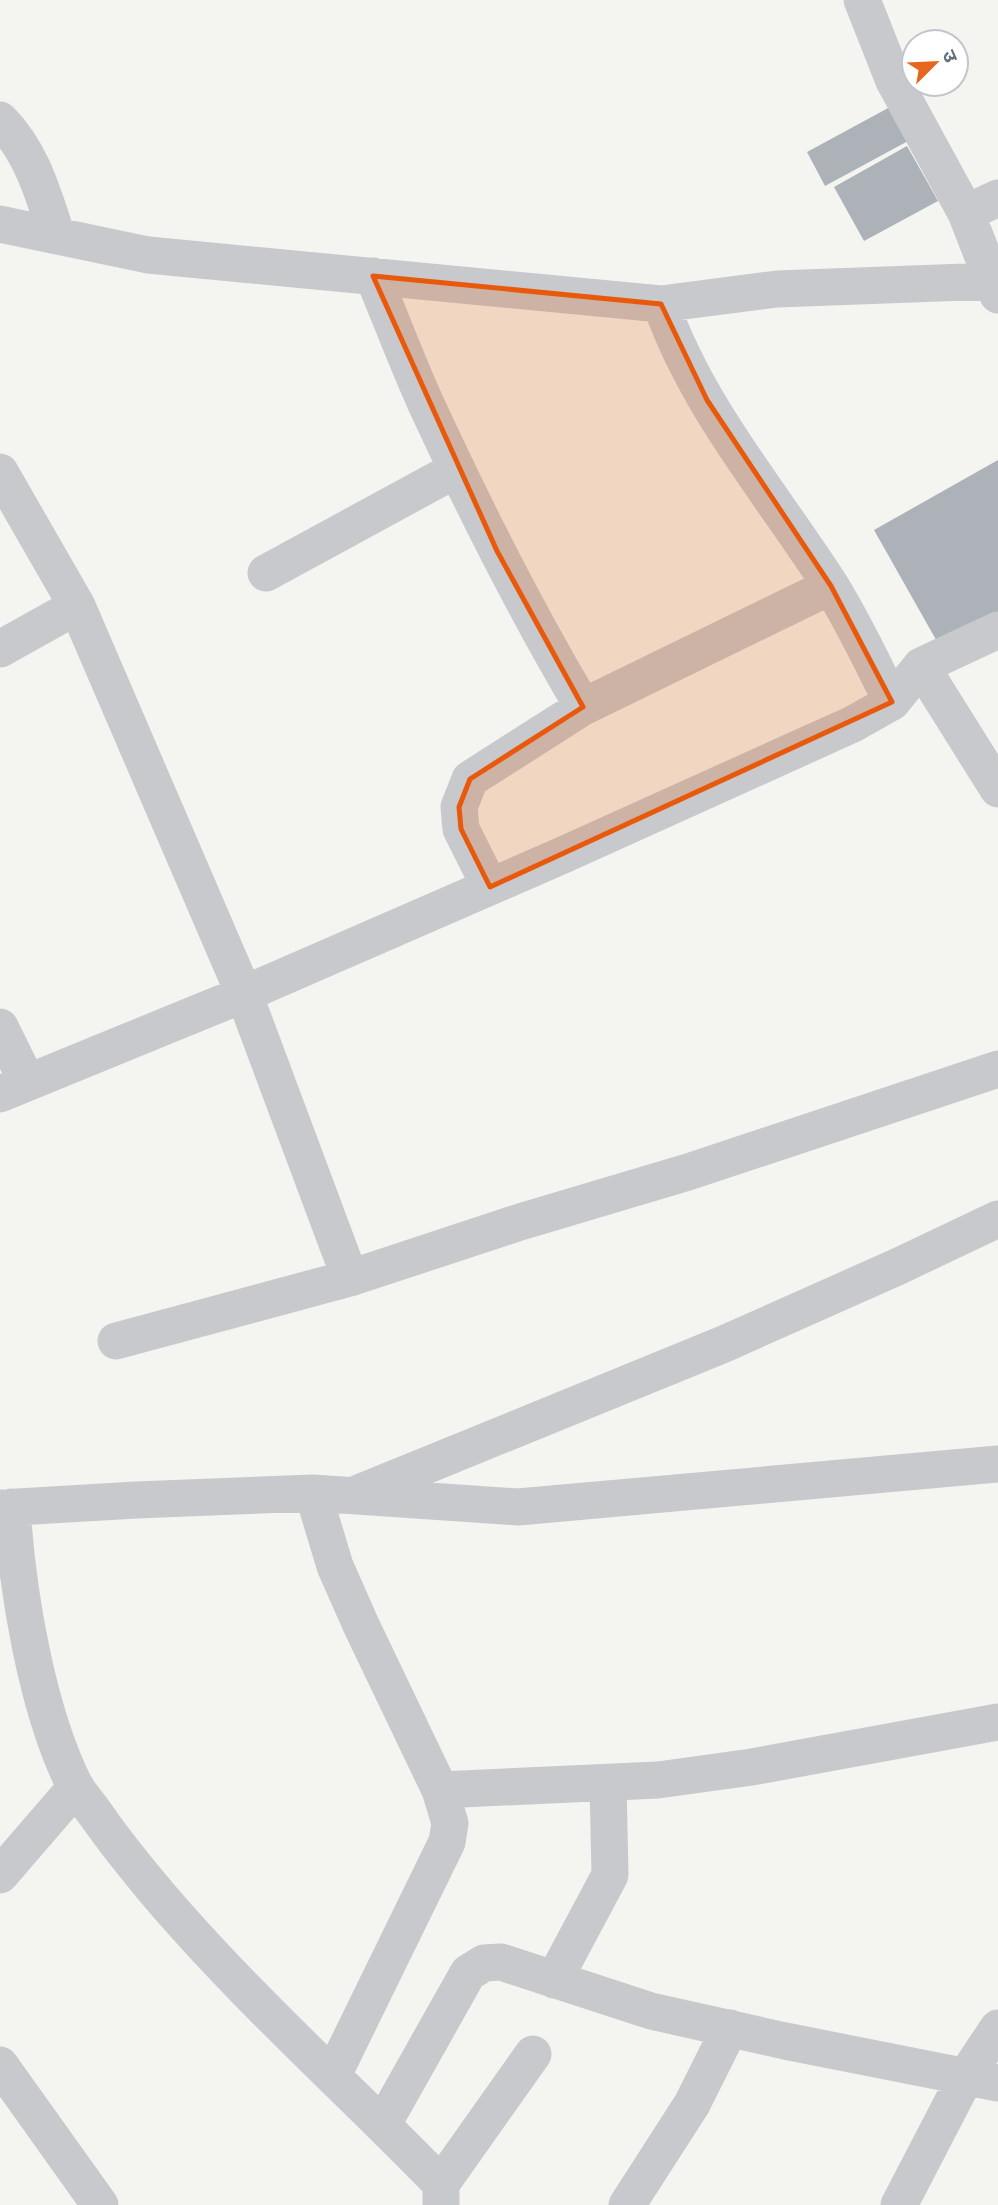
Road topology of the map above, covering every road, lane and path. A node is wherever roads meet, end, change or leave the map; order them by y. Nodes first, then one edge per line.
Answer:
1 (862, 0) edge
2 (0, 121) edge
3 (982, 206) edge
4 (0, 224) edge
5 (57, 236) junction
6 (373, 276) junction
7 (995, 288) edge
8 (661, 304) junction
9 (457, 469) junction
10 (0, 472) edge
11 (266, 573) dead end
12 (831, 586) junction
13 (77, 606) junction
14 (998, 630) edge
15 (0, 649) edge
16 (921, 666) junction
17 (892, 702) junction
18 (583, 707) junction
19 (998, 789) edge
20 (490, 887) junction
21 (244, 994) junction
22 (0, 1027) edge
23 (998, 1069) edge
24 (13, 1088) edge
25 (998, 1219) edge
26 (350, 1278) junction
27 (116, 1341) dead end
28 (998, 1464) edge
29 (313, 1493) junction
30 (355, 1495) junction
31 (6, 1508) edge
32 (998, 1722) edge
33 (608, 1783) junction
34 (76, 1787) junction
35 (440, 1790) junction
36 (0, 1875) edge
37 (554, 1980) junction
38 (730, 2028) junction
39 (998, 2028) edge
40 (533, 2054) dead end
41 (0, 2065) edge
42 (333, 2075) junction
43 (982, 2080) edge
44 (383, 2124) junction
45 (441, 2195) edge
46 (100, 2205) edge
47 (627, 2205) edge
48 (899, 2205) edge

1 - 3 street
2 - 5 street
3 - 7 street
4 - 5 street
5 - 6 street
6 - 8 street
6 - 9 street
7 - 8 street
8 - 12 street
9 - 11 street
9 - 18 street
10 - 13 street
12 - 17 street
12 - 18 street
13 - 15 street
13 - 21 street
14 - 16 street
16 - 17 street
16 - 19 street
17 - 20 street
18 - 20 street
20 - 21 street
21 - 24 street
21 - 26 street
22 - 24 street
23 - 26 street
25 - 30 street
26 - 27 street
28 - 30 street
29 - 30 street
29 - 31 street
29 - 35 street
31 - 34 street
32 - 33 street
33 - 35 street
33 - 37 street
34 - 36 street
34 - 42 street
35 - 42 street
37 - 38 street
37 - 44 street
38 - 43 street
38 - 47 street
39 - 43 street
40 - 45 street
41 - 46 street
42 - 44 street
43 - 48 street
44 - 45 street

